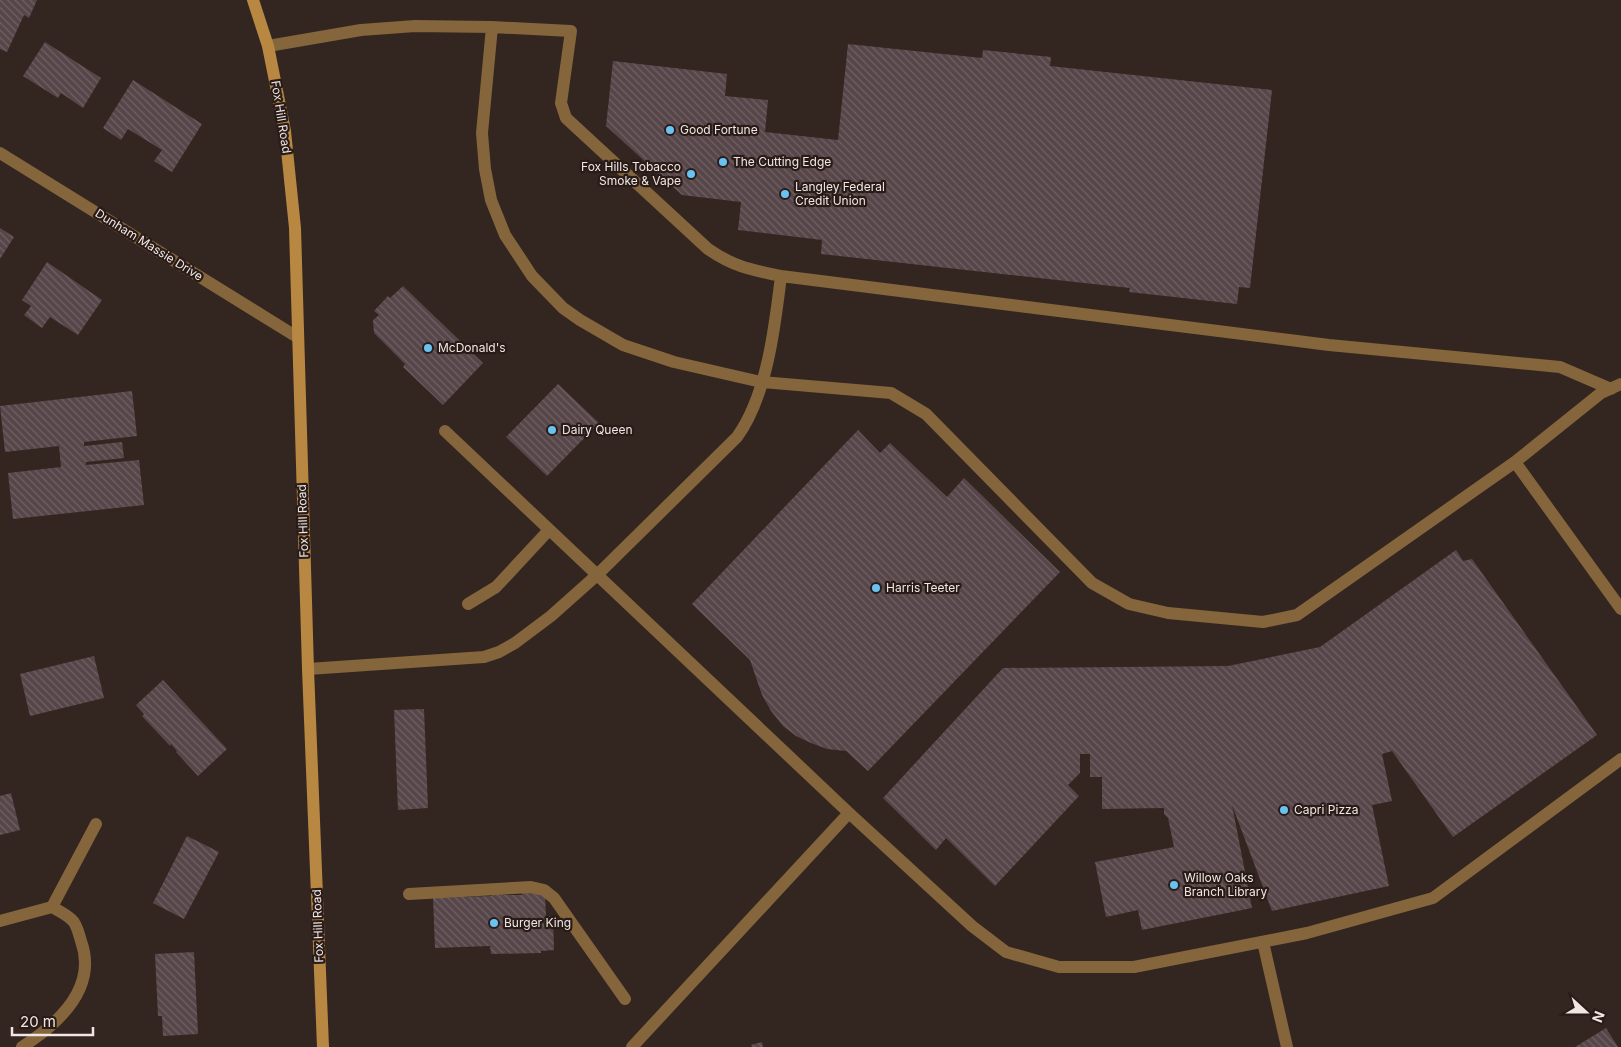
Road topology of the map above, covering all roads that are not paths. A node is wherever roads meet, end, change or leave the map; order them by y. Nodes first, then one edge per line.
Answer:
1 (253, 0) edge
2 (492, 27) junction
3 (268, 46) junction
4 (0, 152) edge
5 (781, 276) junction
6 (297, 337) junction
7 (761, 382) junction
8 (1616, 386) edge
9 (445, 431) dead end
10 (1514, 462) junction
11 (549, 530) junction
12 (597, 575) junction
13 (468, 604) dead end
14 (1621, 609) edge
15 (308, 669) junction
16 (1621, 759) edge
17 (849, 813) junction
18 (96, 824) dead end
19 (409, 894) dead end
20 (52, 907) junction
21 (0, 922) edge
22 (1262, 942) junction
23 (625, 999) dead end
24 (22, 1047) edge
25 (323, 1047) edge
26 (632, 1047) edge
27 (1287, 1047) edge

1 - 3 main road, Fox Hill Road
2 - 3 street
2 - 5 street
2 - 7 street
3 - 6 main road, Fox Hill Road
4 - 6 street, Dunham Massie Drive
5 - 7 street
5 - 8 street
6 - 15 main road, Fox Hill Road
7 - 10 street
7 - 12 street
8 - 10 street
9 - 11 street
10 - 14 street
11 - 12 street
11 - 13 street
12 - 15 street
12 - 17 street
15 - 25 main road, Fox Hill Road
16 - 22 street
17 - 22 street
17 - 26 street
18 - 20 street
19 - 23 street
20 - 21 street
20 - 24 street
22 - 27 street

